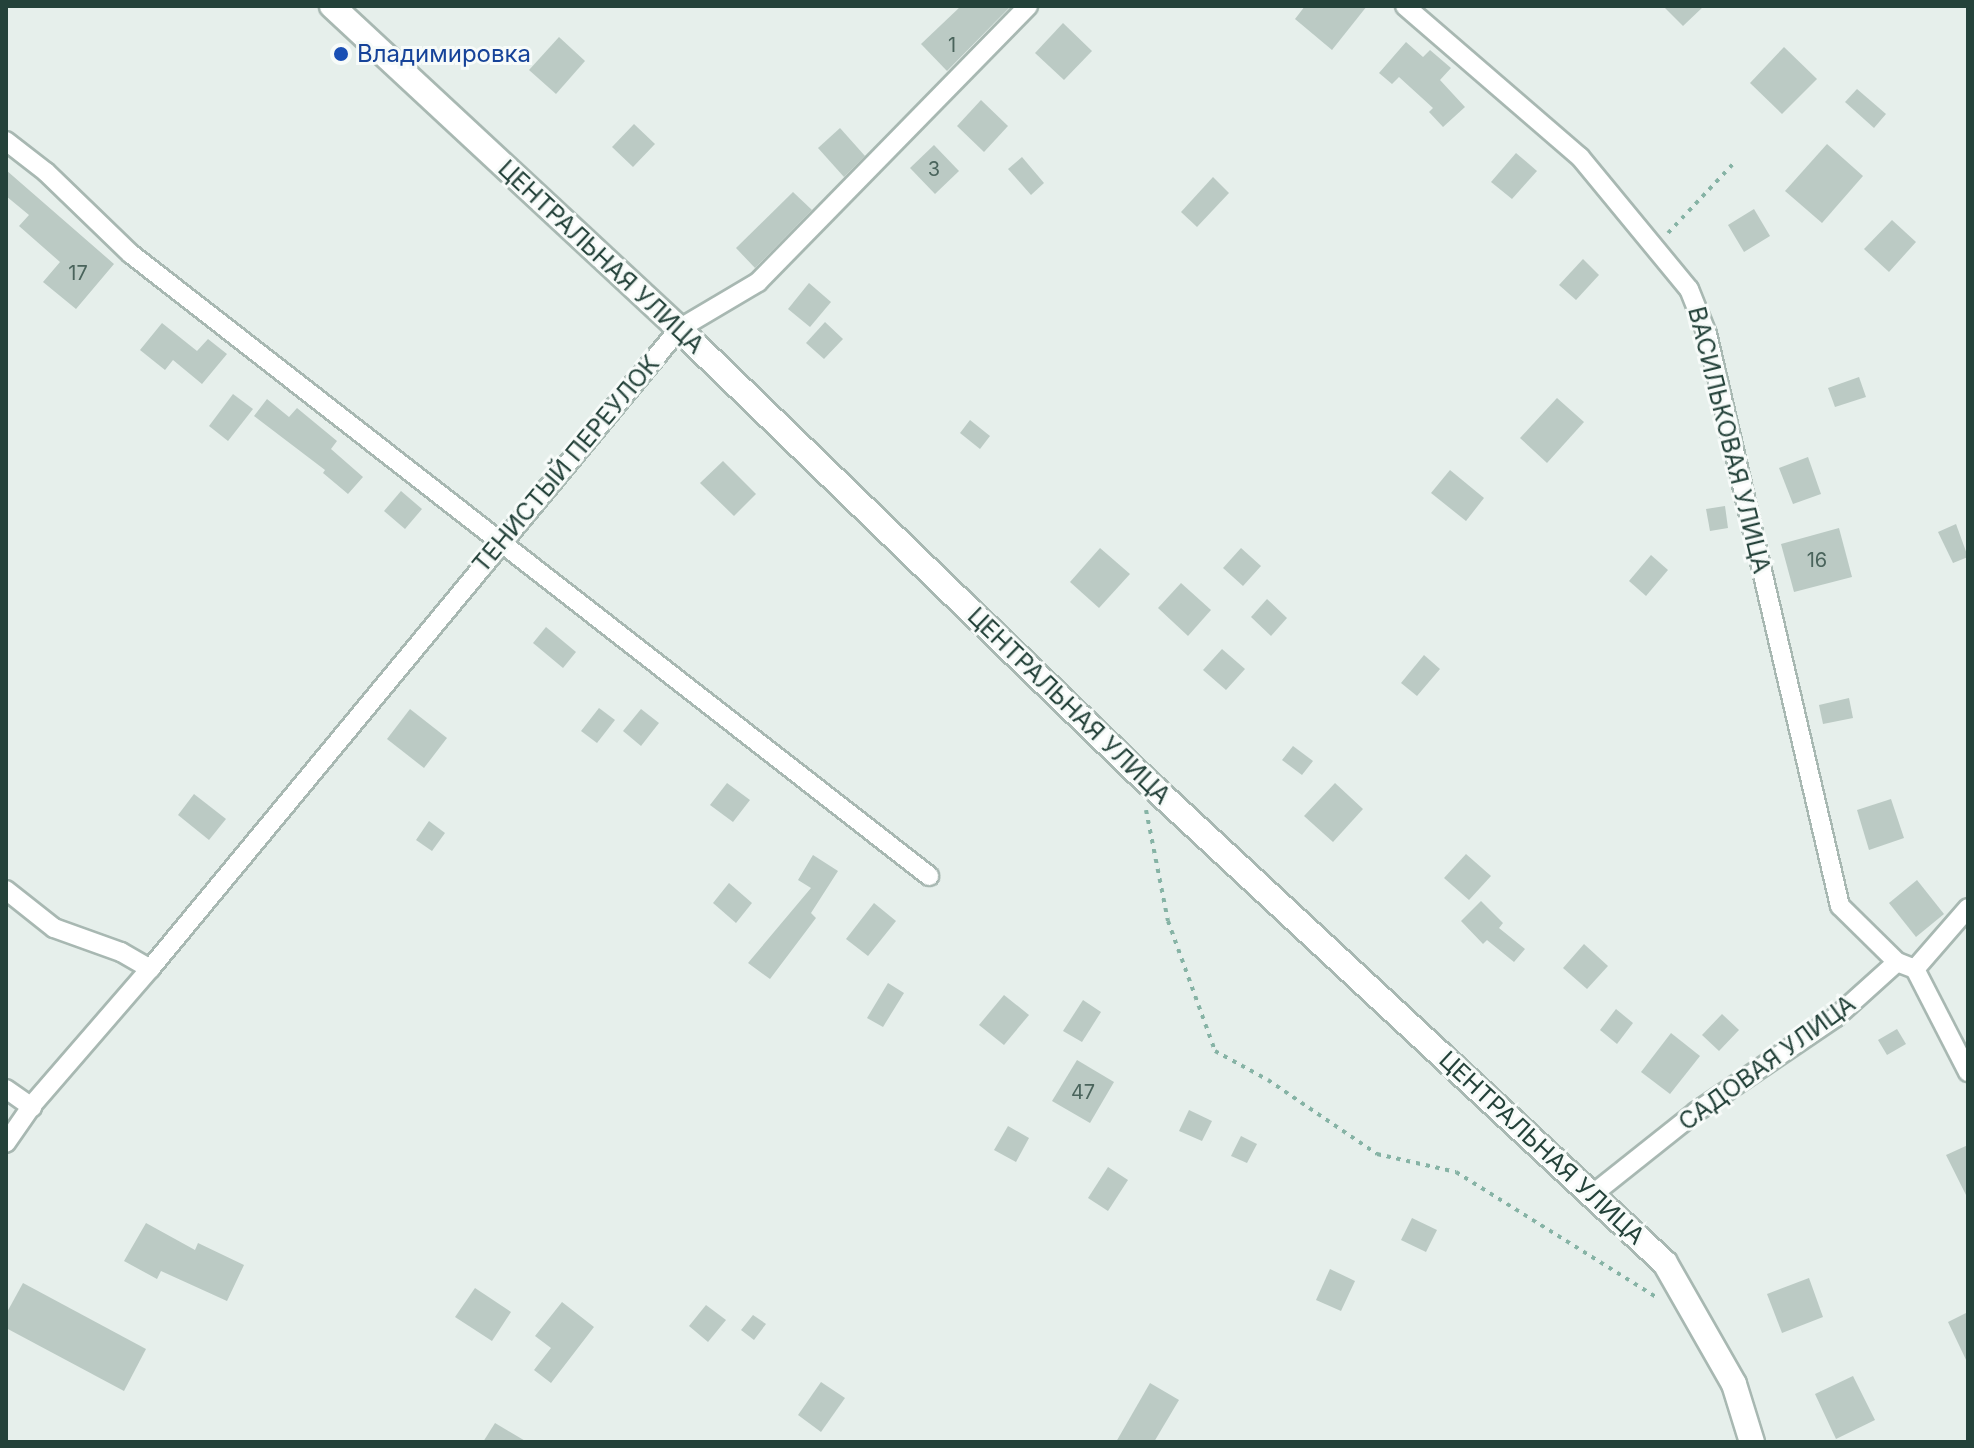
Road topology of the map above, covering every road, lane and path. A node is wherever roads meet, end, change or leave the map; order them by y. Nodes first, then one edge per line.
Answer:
1 (332, 6) edge
2 (1028, 6) edge
3 (1405, 6) edge
4 (6, 141) edge
5 (1735, 162) dead end
6 (1656, 247) junction
7 (679, 329) junction
8 (502, 539) junction
9 (1139, 774) junction
10 (929, 876) dead end
11 (6, 890) edge
12 (1968, 908) edge
13 (1897, 962) junction
14 (150, 969) junction
15 (1915, 969) junction
16 (1968, 1072) edge
17 (6, 1089) edge
18 (32, 1107) junction
19 (6, 1143) edge
20 (1593, 1194) junction
21 (1665, 1302) dead end
22 (1752, 1442) edge

1 - 7 street, ЦЕНТРАЛЬНАЯ УЛИЦА
2 - 7 street, ТЕНИСТЫЙ ПЕРЕУЛОК
3 - 6 street, ВАСИЛЬКОВАЯ УЛИЦА
4 - 8 street
5 - 6 path
6 - 13 street, ВАСИЛЬКОВАЯ УЛИЦА
7 - 8 street, ТЕНИСТЫЙ ПЕРЕУЛОК
7 - 9 street, ЦЕНТРАЛЬНАЯ УЛИЦА
8 - 10 street
8 - 14 street, ТЕНИСТЫЙ ПЕРЕУЛОК
9 - 20 street, ЦЕНТРАЛЬНАЯ УЛИЦА
9 - 21 path
11 - 14 street
12 - 15 street
13 - 15 street
13 - 20 street, САДОВАЯ УЛИЦА
14 - 18 street, ТЕНИСТЫЙ ПЕРЕУЛОК
15 - 16 street
17 - 18 street
18 - 19 street, ТЕНИСТЫЙ ПЕРЕУЛОК
20 - 22 street, ЦЕНТРАЛЬНАЯ УЛИЦА

